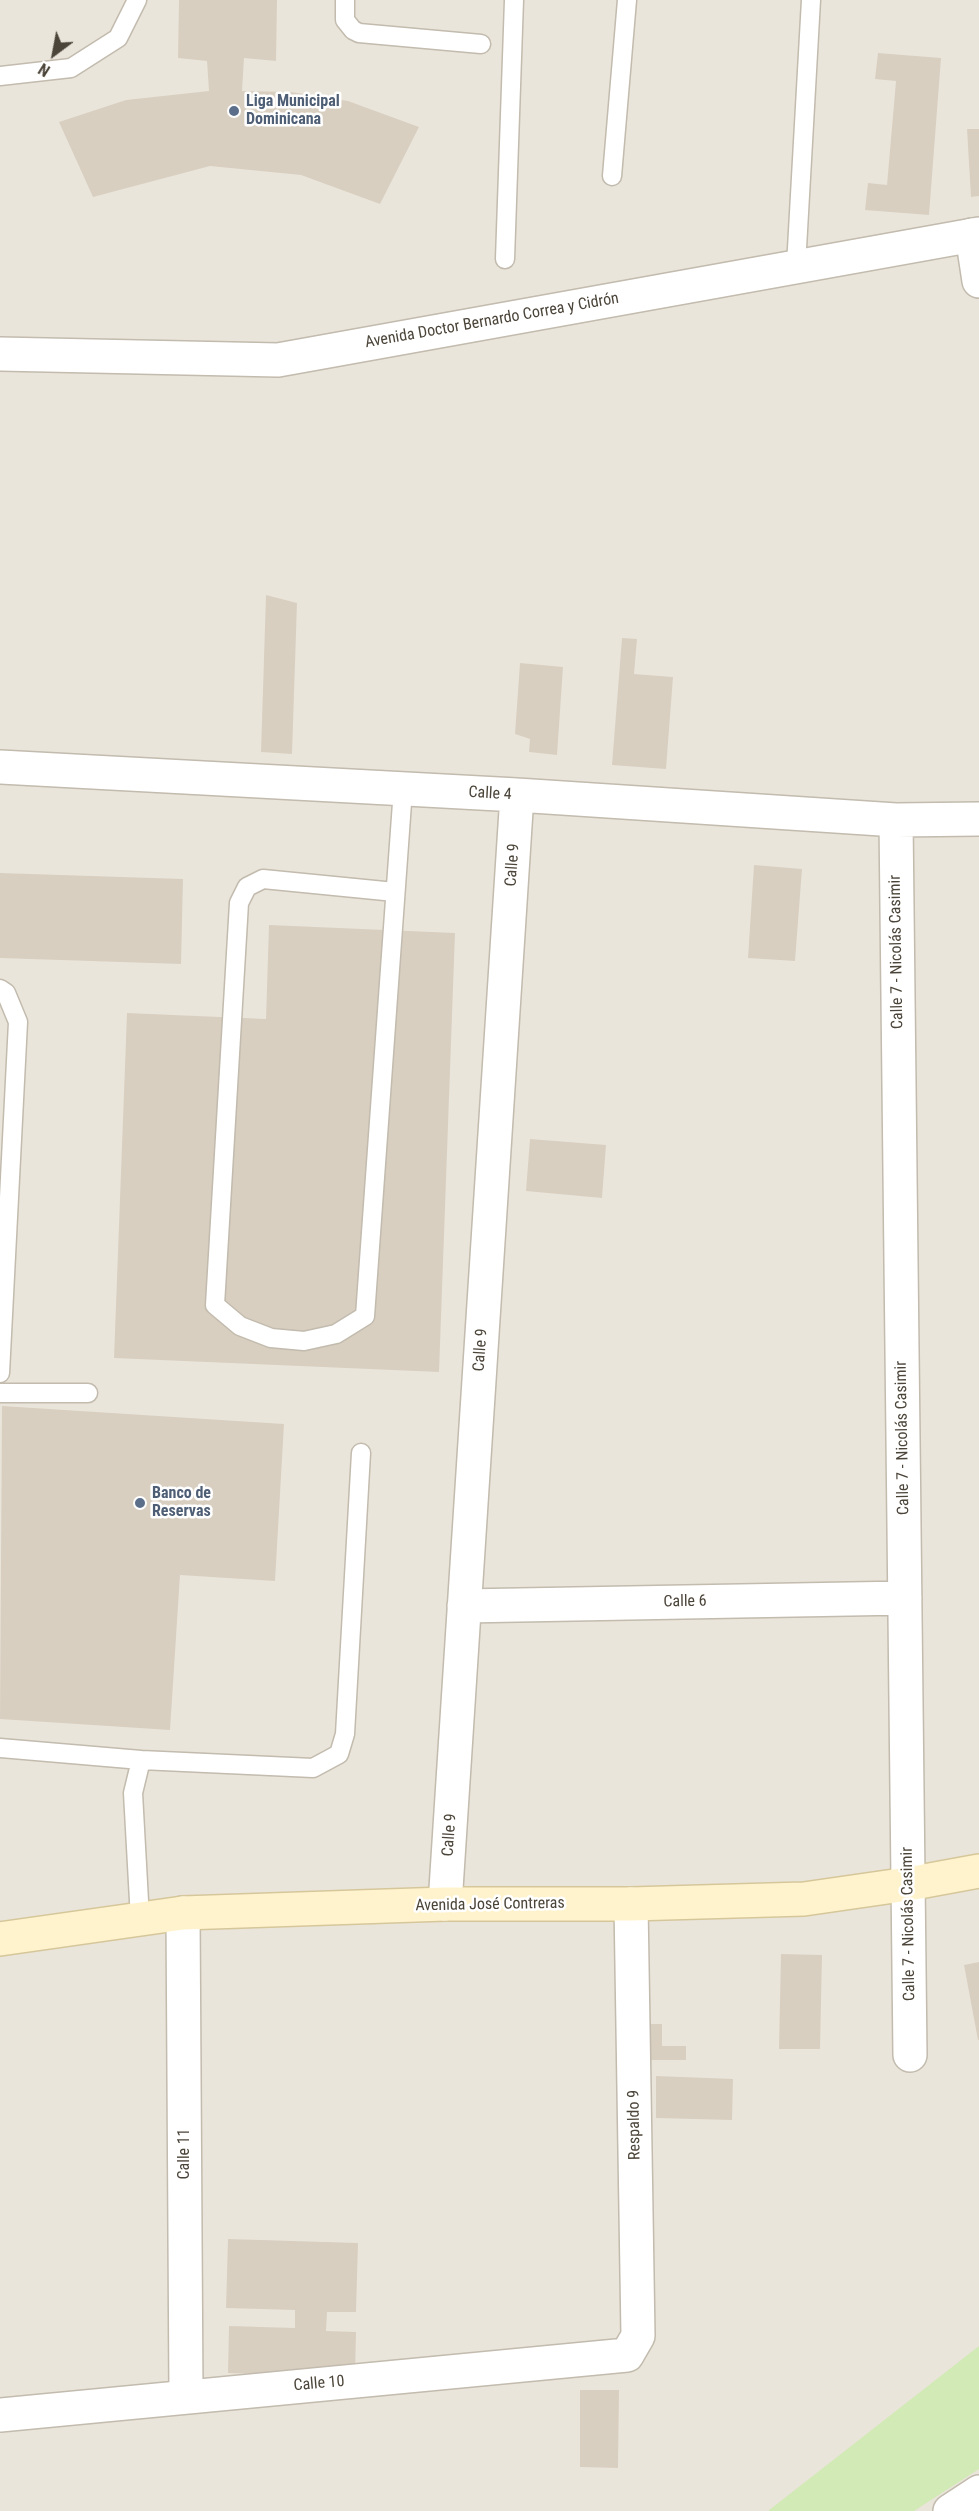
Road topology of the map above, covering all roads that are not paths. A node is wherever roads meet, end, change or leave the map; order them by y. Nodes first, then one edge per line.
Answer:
1 (136, 0) edge
2 (345, 0) edge
3 (514, 0) edge
4 (627, 0) edge
5 (811, 0) edge
6 (482, 44) dead end
7 (0, 76) edge
8 (612, 177) dead end
9 (975, 234) edge
10 (505, 259) dead end
11 (796, 266) junction
12 (979, 281) edge
13 (0, 354) edge
14 (0, 767) edge
15 (403, 789) junction
16 (517, 795) junction
17 (979, 819) edge
18 (896, 820) junction
19 (395, 892) junction
20 (0, 989) edge
21 (0, 1372) edge
22 (0, 1393) edge
23 (88, 1393) dead end
24 (361, 1453) dead end
25 (905, 1598) junction
26 (464, 1606) junction
27 (0, 1748) edge
28 (141, 1760) junction
29 (979, 1871) edge
30 (908, 1884) junction
31 (445, 1904) junction
32 (631, 1904) junction
33 (183, 1913) junction
34 (140, 1919) junction
35 (0, 1940) edge
36 (910, 2055) dead end
37 (634, 2346) joint
38 (186, 2396) junction
39 (0, 2415) edge
40 (979, 2492) edge
41 (950, 2511) edge

1 - 7 lane
2 - 6 lane
3 - 10 lane
4 - 8 lane
5 - 11 lane
9 - 11 street, Avenida Doctor Bernardo Correa y Cidrón
9 - 12 street
11 - 13 street, Avenida Doctor Bernardo Correa y Cidrón
14 - 15 street, Calle 4
15 - 16 street, Calle 4
15 - 19 lane
16 - 18 street, Calle 4
16 - 26 street, Calle 9
17 - 18 street, Calle 4
18 - 25 street, Calle 7 - Nicolás Casimir
19 - 19 lane
20 - 21 lane
22 - 23 lane
24 - 28 lane
25 - 26 street, Calle 6
25 - 30 street, Calle 7 - Nicolás Casimir
26 - 31 street, Calle 9
27 - 28 lane
28 - 34 lane
29 - 30 main road, Avenida José Contreras
30 - 32 main road, Avenida José Contreras
30 - 36 street, Calle 7 - Nicolás Casimir
31 - 32 main road, Avenida José Contreras
31 - 33 main road, Avenida José Contreras
32 - 37 street, Respaldo 9
33 - 34 main road, Avenida José Contreras
33 - 38 street, Calle 11
34 - 35 main road, Avenida José Contreras
37 - 38 street, Calle 10
38 - 39 street, Calle 10
40 - 41 street

